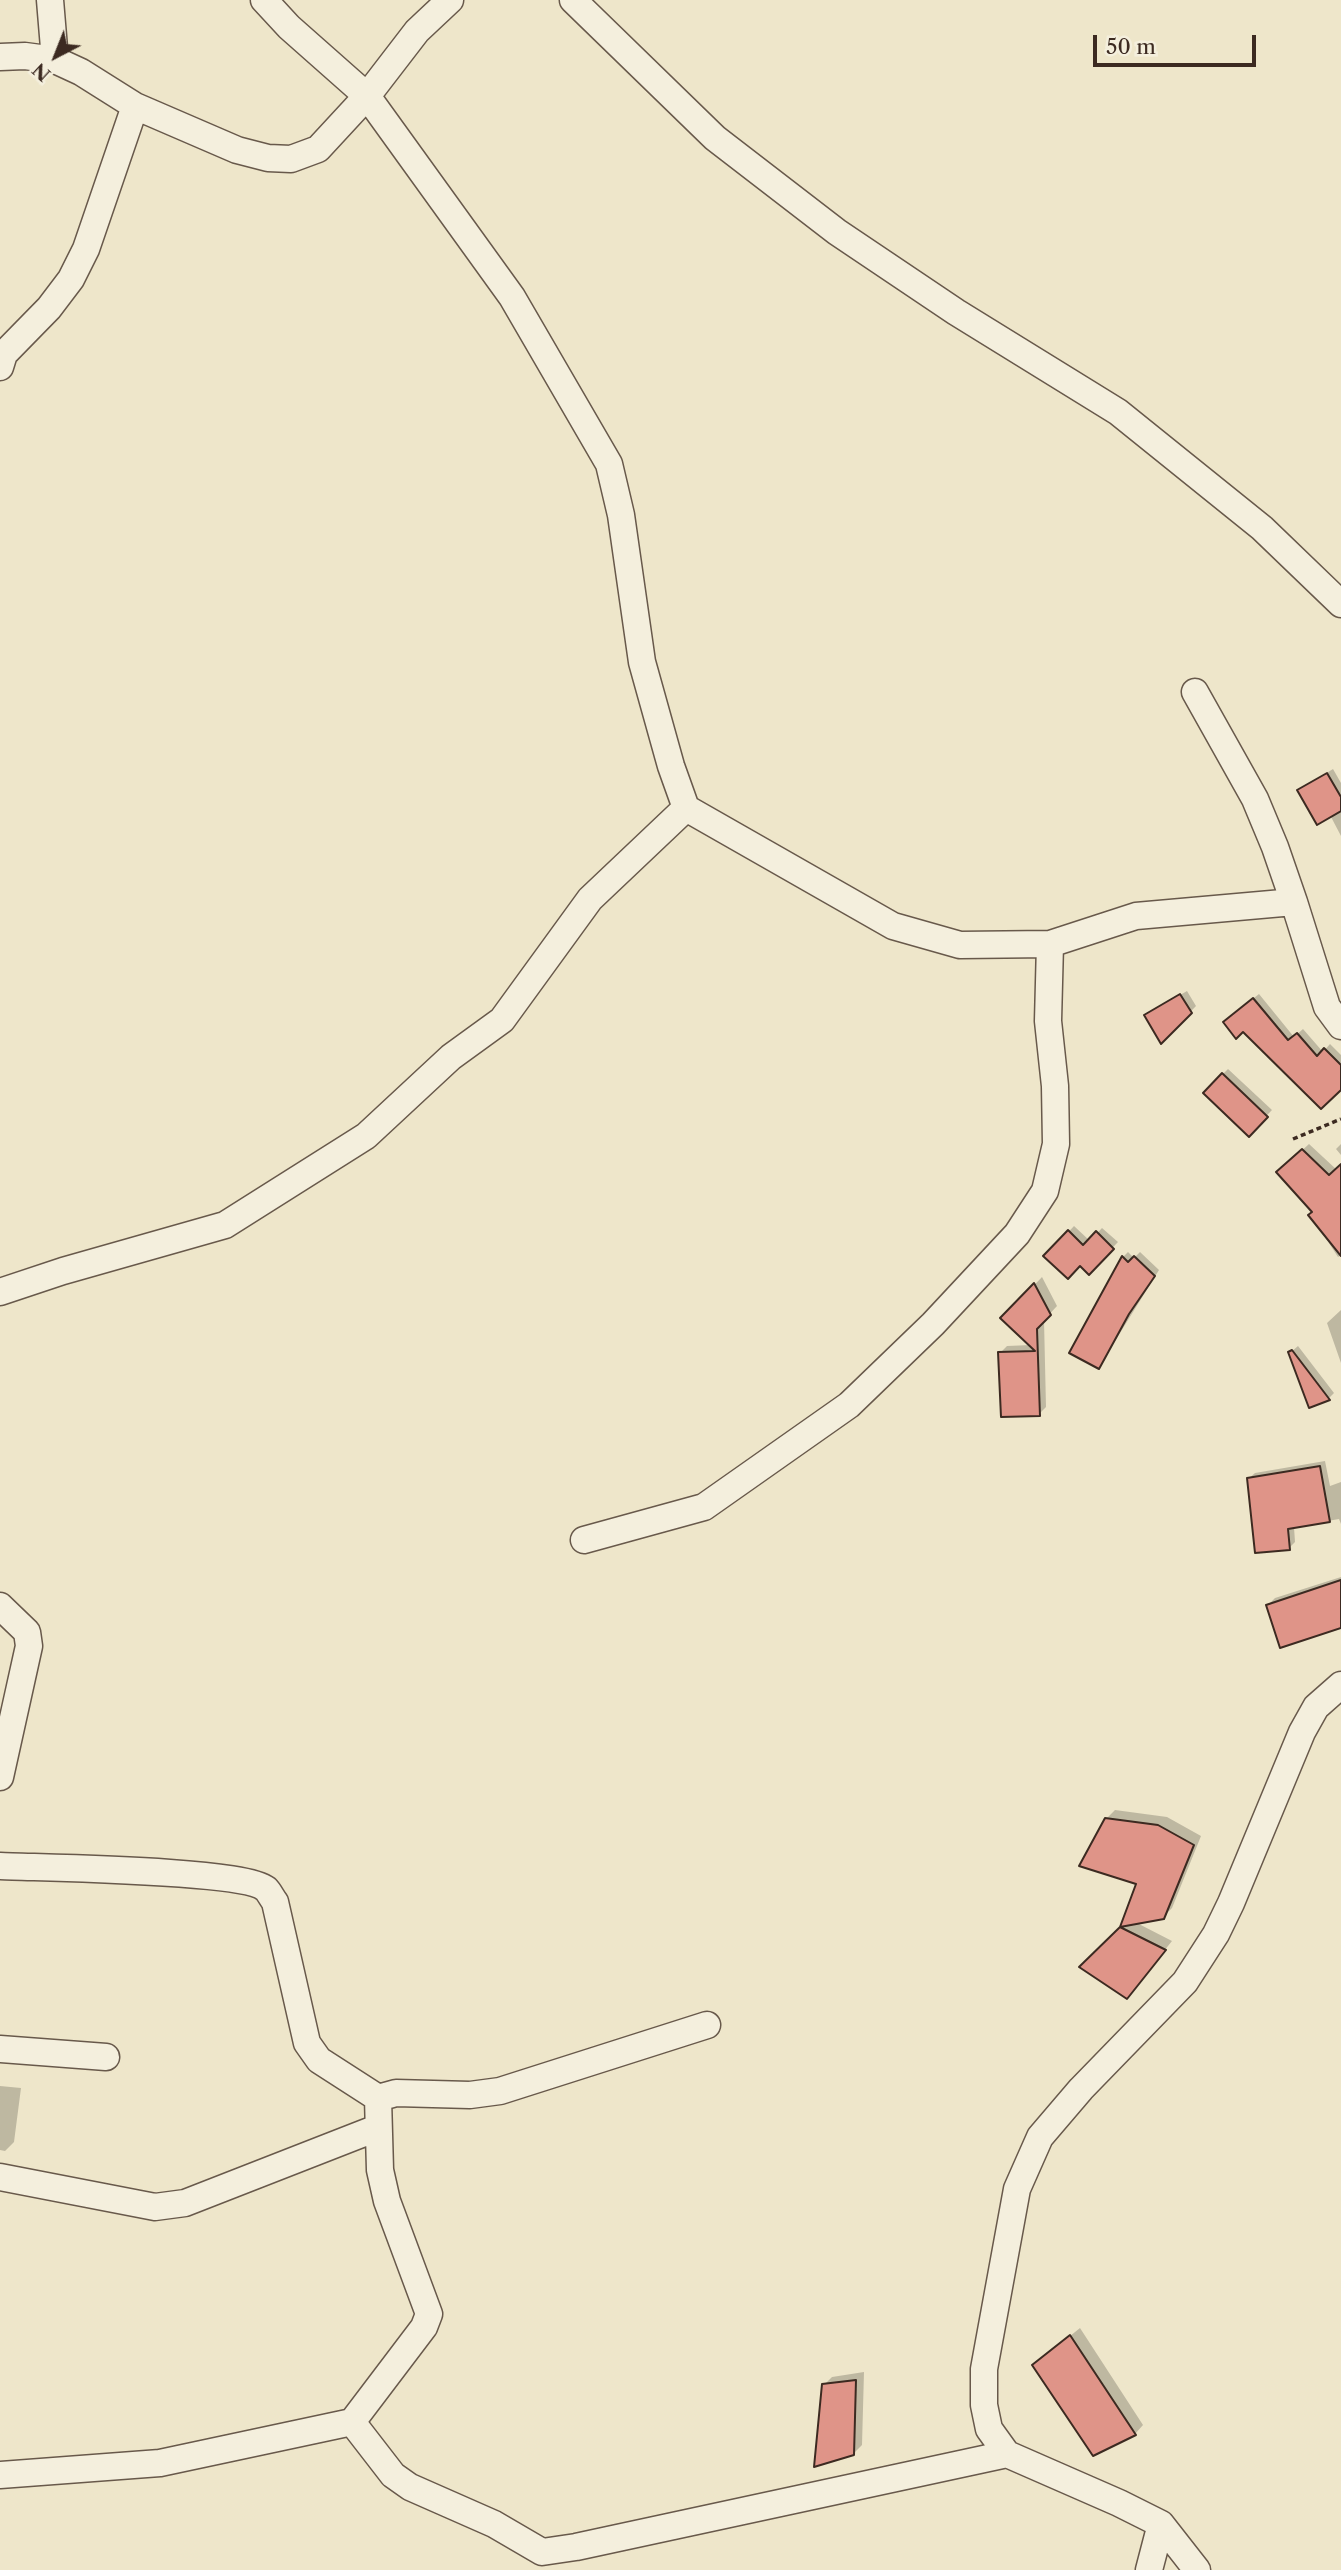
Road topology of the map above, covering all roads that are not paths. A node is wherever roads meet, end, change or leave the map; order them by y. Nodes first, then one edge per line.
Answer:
1 (50, 0) edge
2 (264, 0) edge
3 (450, 0) edge
4 (573, 0) edge
5 (0, 57) edge
6 (55, 61) junction
7 (367, 96) junction
8 (135, 106) junction
9 (0, 367) edge
10 (1341, 604) edge
11 (1195, 692) dead end
12 (686, 808) junction
13 (1294, 902) junction
14 (1050, 944) junction
15 (1341, 1026) edge
16 (0, 1292) edge
17 (584, 1540) dead end
18 (0, 1606) edge
19 (1341, 1685) edge
20 (0, 1777) edge
21 (0, 1866) edge
22 (707, 2025) dead end
23 (0, 2049) edge
24 (106, 2057) dead end
25 (378, 2098) junction
26 (377, 2128) junction
27 (0, 2177) edge
28 (352, 2422) junction
29 (1007, 2454) junction
30 (0, 2475) edge
31 (1161, 2524) junction
32 (1149, 2570) edge
33 (1197, 2570) edge

1 - 6 street
2 - 7 street
3 - 7 street
4 - 10 street
5 - 6 street
6 - 8 street
7 - 8 street
7 - 12 street
8 - 9 street
11 - 13 street
12 - 14 street
12 - 16 street
13 - 14 street
13 - 15 street
14 - 17 street
18 - 20 street
19 - 29 street
21 - 25 street
22 - 25 street
23 - 24 street
25 - 26 street
26 - 27 street
26 - 28 street
28 - 29 street
28 - 30 street
29 - 31 street
31 - 32 street
31 - 33 street

